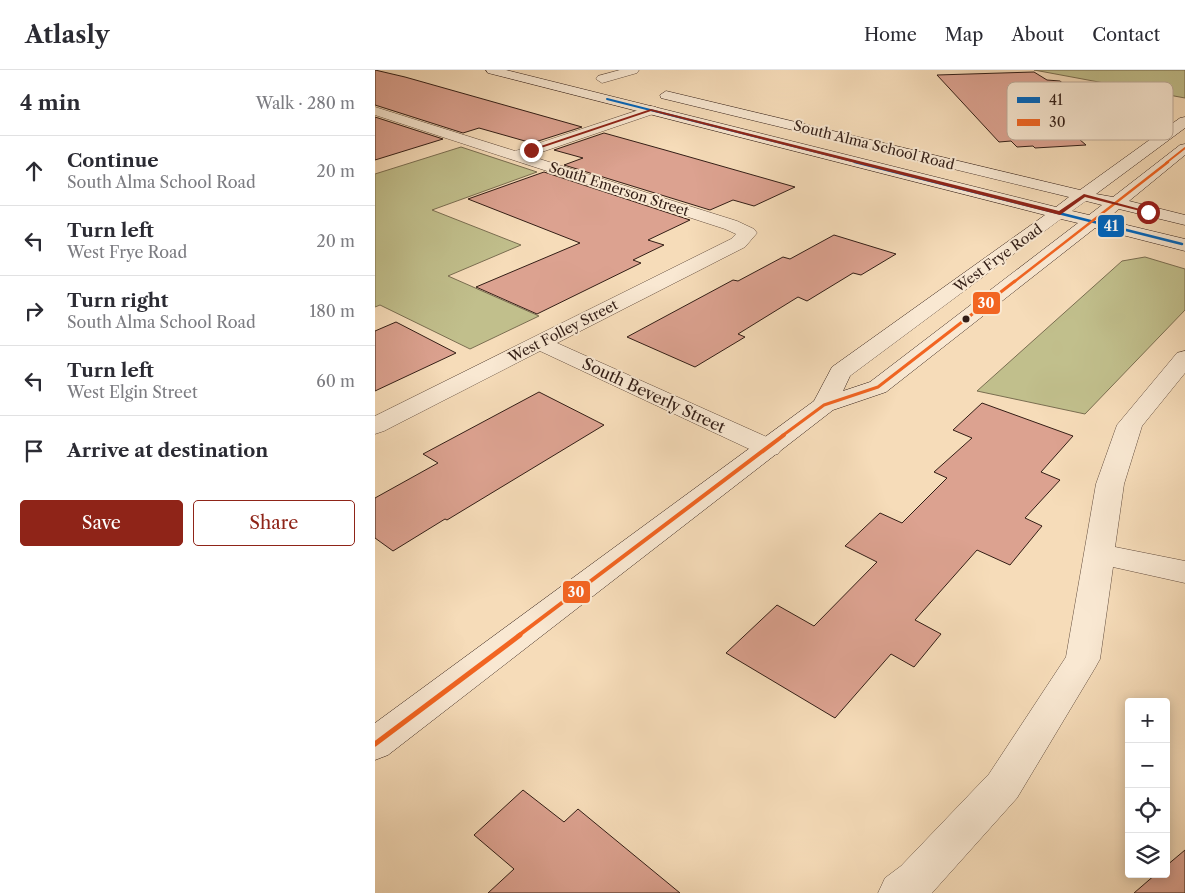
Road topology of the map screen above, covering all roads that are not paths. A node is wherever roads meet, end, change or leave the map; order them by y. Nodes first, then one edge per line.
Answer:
1 (492, 70) edge
2 (633, 70) edge
3 (586, 76) dead end
4 (602, 79) junction
5 (631, 86) dead end
6 (650, 91) dead end
7 (651, 110) junction
8 (375, 111) edge
9 (395, 117) junction
10 (1185, 121) edge
11 (375, 123) edge
12 (1173, 130) edge
13 (1159, 140) edge
14 (1185, 148) edge
15 (515, 156) junction
16 (1084, 196) junction
17 (1116, 204) junction
18 (1060, 213) junction
19 (1185, 220) edge
20 (1093, 221) junction
21 (748, 233) joint
22 (1185, 245) edge
23 (540, 343) junction
24 (1185, 358) edge
25 (824, 405) junction
26 (375, 426) edge
27 (769, 448) junction
28 (1099, 554) junction
29 (1185, 572) edge
30 (375, 744) edge
31 (900, 893) edge

1 - 7 street, South Alma School Road
2 - 4 street
3 - 4 street
4 - 5 street
6 - 16 street, South Alma School Road
7 - 15 street
7 - 18 street, South Alma School Road
8 - 9 street, South Emerson Street
9 - 11 street
9 - 15 street, South Emerson Street
10 - 12 street, West Frye Road
13 - 16 street, West Frye Road
14 - 17 street, West Frye Road
15 - 21 street, South Emerson Street
16 - 17 street, South Alma School Road
16 - 18 street, West Frye Road
17 - 19 street, South Alma School Road
17 - 20 street, West Frye Road
18 - 20 street, South Alma School Road
18 - 25 street, West Frye Road
20 - 22 street, South Alma School Road
20 - 25 street, West Frye Road
21 - 23 street, West Folley Street
23 - 26 street, West Folley Street
23 - 27 street, South Beverly Street
24 - 28 street
25 - 27 street, West Frye Road
27 - 30 street, West Frye Road
28 - 29 street
28 - 31 street

